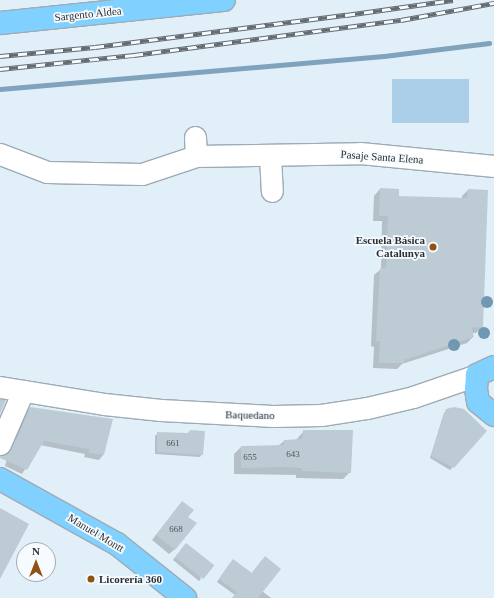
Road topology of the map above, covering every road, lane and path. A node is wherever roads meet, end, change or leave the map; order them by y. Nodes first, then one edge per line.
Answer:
1 (224, 0) edge
2 (176, 3) edge
3 (0, 23) edge
4 (0, 154) edge
5 (270, 156) junction
6 (494, 166) edge
7 (272, 191) dead end
8 (485, 371) edge
9 (0, 387) edge
10 (23, 390) junction
11 (494, 415) edge
12 (0, 444) edge
13 (0, 479) edge
14 (185, 598) edge

1 - 2 main road, Sargento Aldea
2 - 3 main road, Sargento Aldea
4 - 5 street, Pasaje Santa Elena
5 - 6 street, Pasaje Santa Elena
5 - 7 street
8 - 10 street, Baquedano
8 - 11 main road
9 - 10 street, Baquedano
10 - 12 street
13 - 14 main road, Manuel Montt

